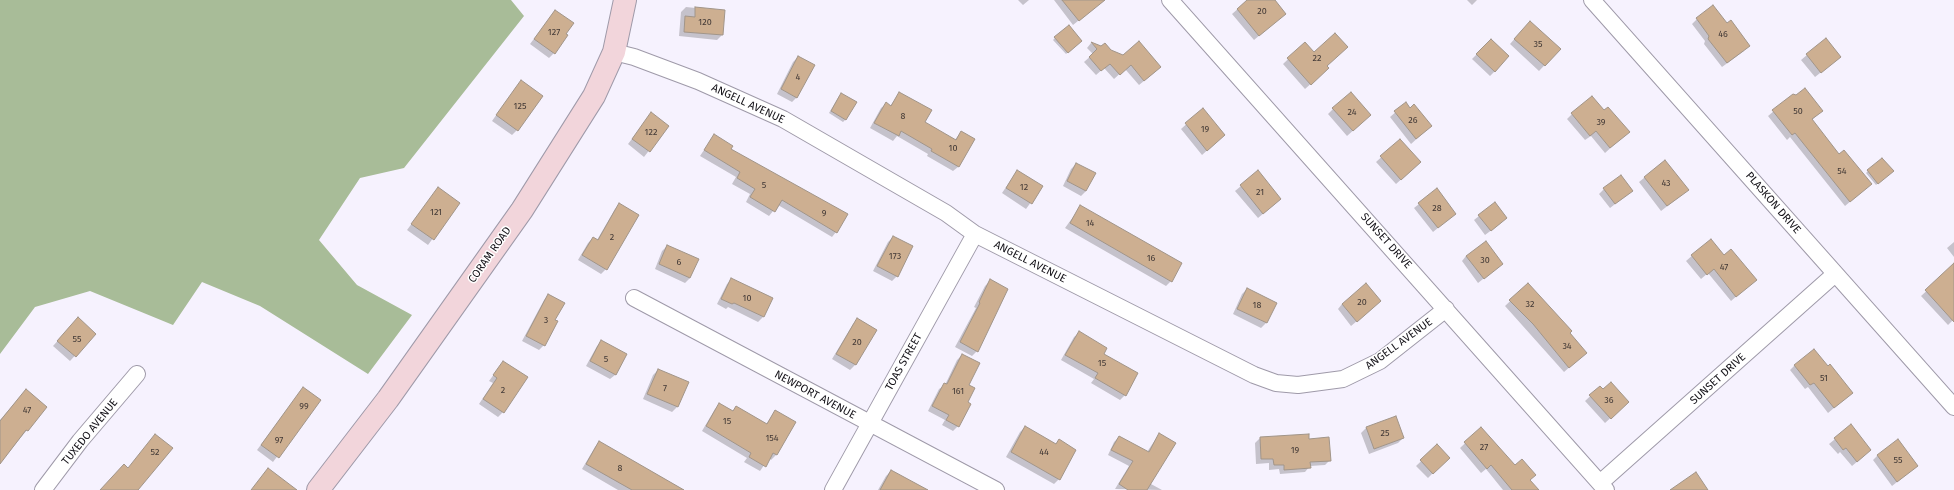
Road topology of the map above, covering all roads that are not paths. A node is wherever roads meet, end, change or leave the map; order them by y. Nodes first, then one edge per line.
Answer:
1 (625, 0) edge
2 (1170, 0) edge
3 (1592, 0) edge
4 (614, 52) junction
5 (975, 234) junction
6 (1835, 274) junction
7 (634, 298) dead end
8 (1446, 309) junction
9 (137, 374) dead end
10 (1954, 407) edge
11 (870, 424) junction
12 (1603, 487) edge
13 (43, 490) edge
14 (318, 490) edge
15 (833, 490) edge
16 (996, 490) edge

1 - 4 street, CORAM ROAD
2 - 8 street, SUNSET DRIVE
3 - 6 street, PLASKON DRIVE
4 - 5 street, ANGELL AVENUE
4 - 14 street, CORAM ROAD
5 - 8 street, ANGELL AVENUE
5 - 11 street, TOAS STREET
6 - 10 street, PLASKON DRIVE
6 - 12 street, SUNSET DRIVE
7 - 11 street, NEWPORT AVENUE
8 - 12 street, SUNSET DRIVE
9 - 13 street, TUXEDO AVENUE
11 - 15 street, TOAS STREET
11 - 16 street, NEWPORT AVENUE

